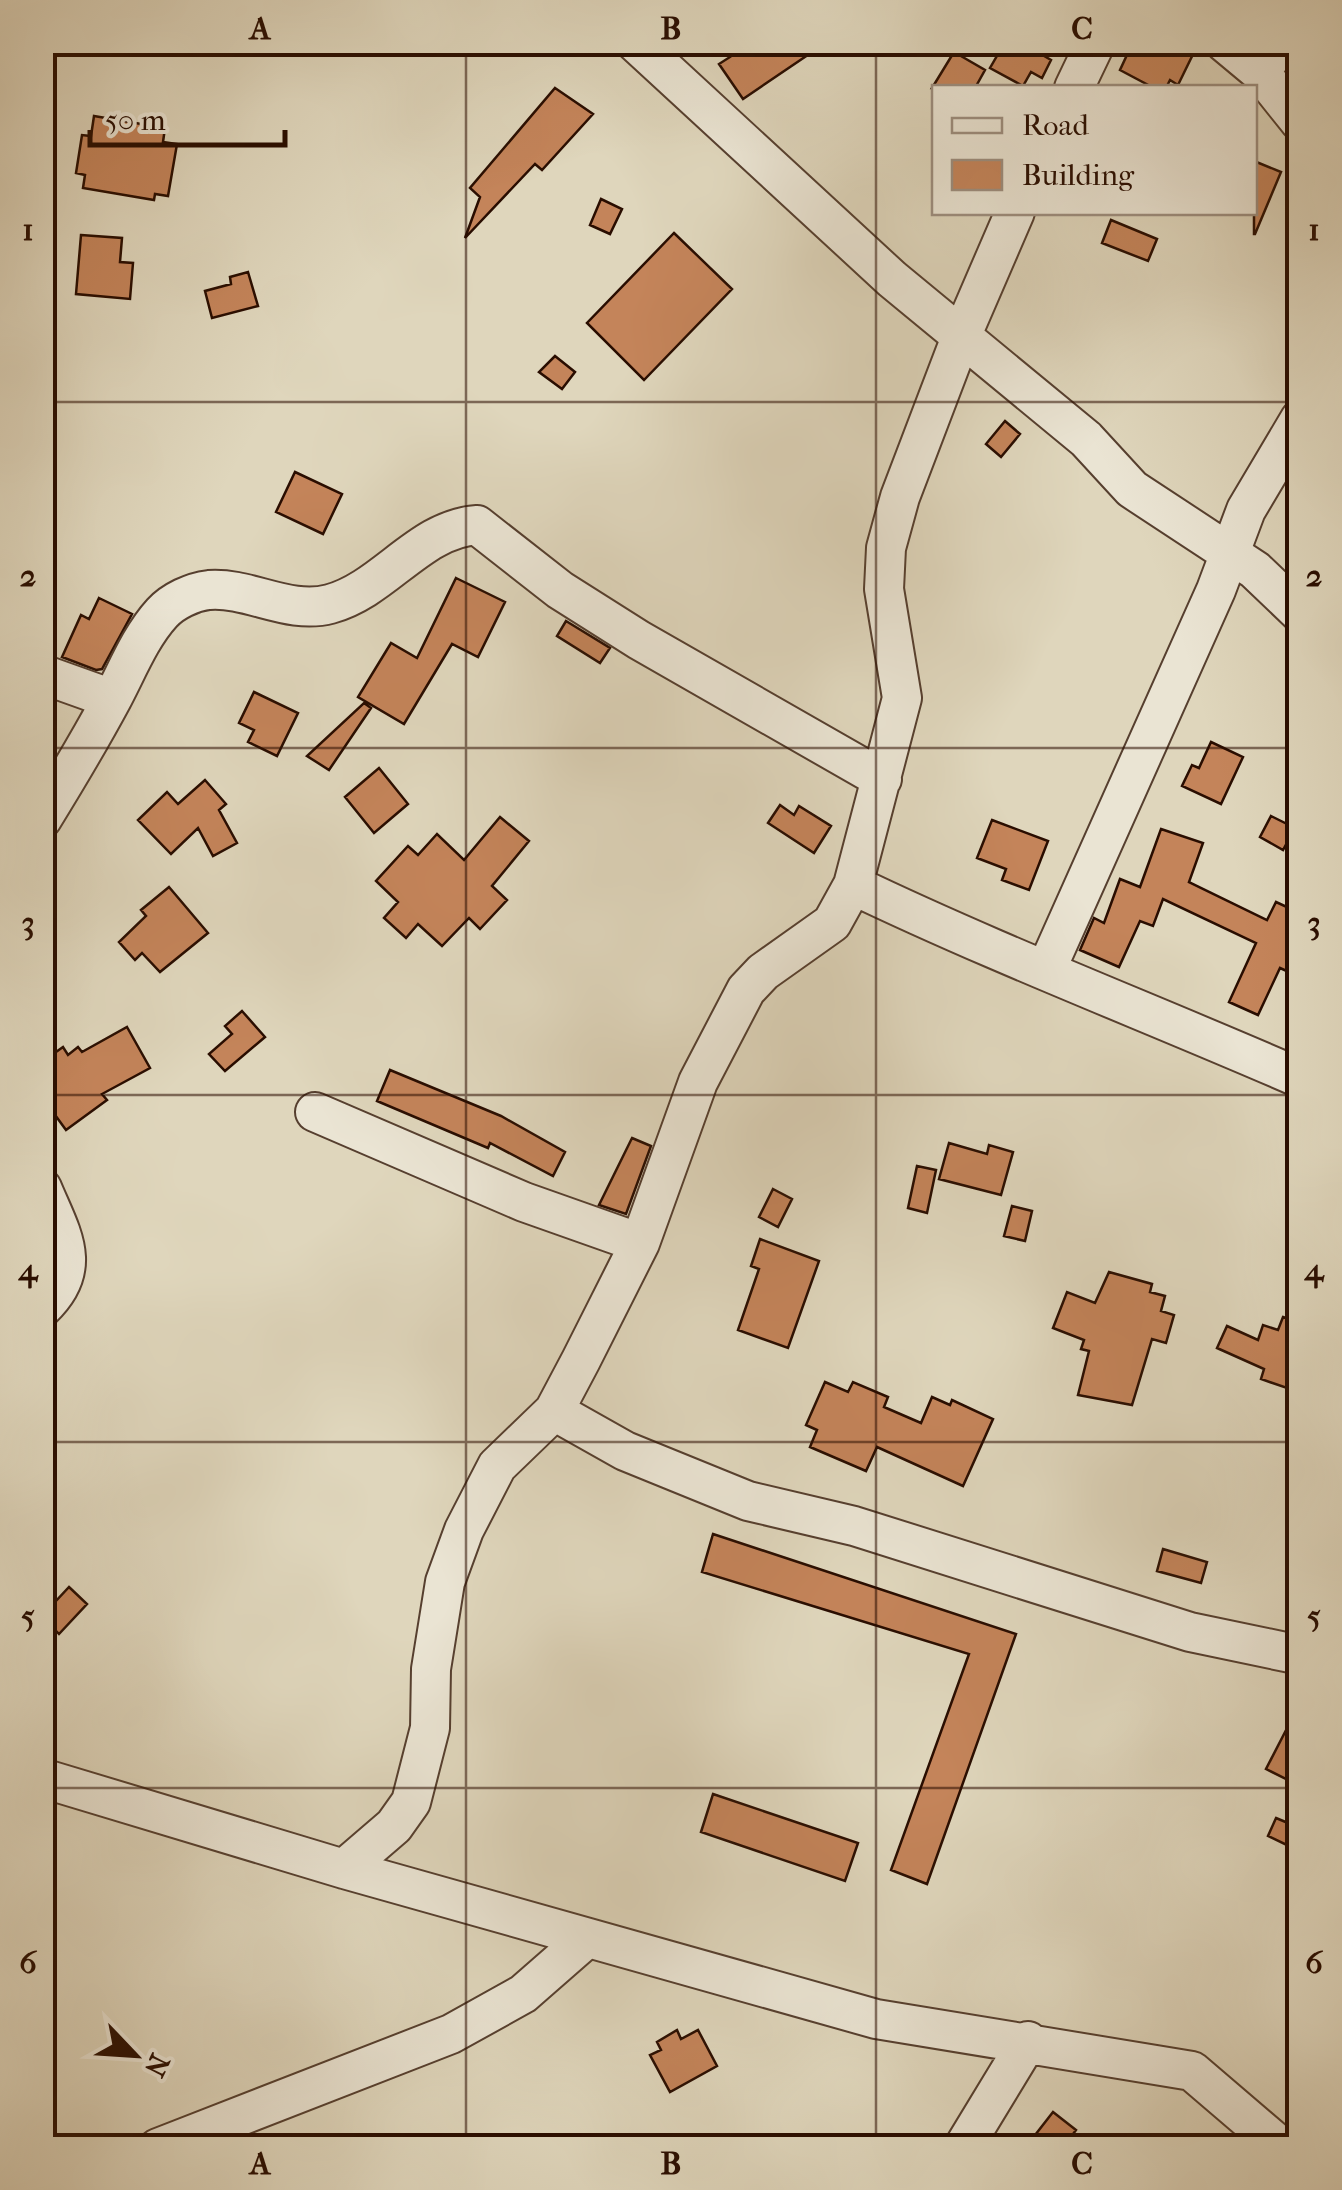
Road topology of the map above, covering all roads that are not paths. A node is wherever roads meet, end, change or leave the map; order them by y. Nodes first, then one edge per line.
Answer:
1 (634, 42) edge
2 (1096, 42) edge
3 (1224, 42) edge
4 (1271, 57) edge
5 (1075, 85) edge
6 (1300, 122) edge
7 (1014, 215) edge
8 (961, 338) junction
9 (1300, 419) edge
10 (1230, 552) junction
11 (1300, 613) edge
12 (42, 674) edge
13 (112, 699) junction
14 (882, 779) junction
15 (42, 819) edge
16 (853, 885) junction
17 (1048, 968) junction
18 (1300, 1078) edge
19 (314, 1112) dead end
20 (42, 1188) edge
21 (640, 1242) junction
22 (42, 1308) edge
23 (554, 1411) junction
24 (1300, 1655) edge
25 (42, 1778) edge
26 (344, 1870) junction
27 (587, 1938) junction
28 (1028, 2042) junction
29 (158, 2148) edge
30 (963, 2148) edge
31 (1282, 2148) edge

1 - 8 street
2 - 5 street
3 - 4 street
4 - 6 street
7 - 8 street
8 - 10 street
8 - 14 street
9 - 10 street
10 - 11 street
10 - 17 street
12 - 13 street
13 - 14 street
13 - 15 street
14 - 16 street
16 - 17 street
16 - 21 street
17 - 18 street
19 - 21 street
20 - 22 street
21 - 23 street
23 - 24 street
23 - 26 street
25 - 26 street
26 - 27 street
27 - 28 street
27 - 29 street
28 - 30 street
28 - 31 street

